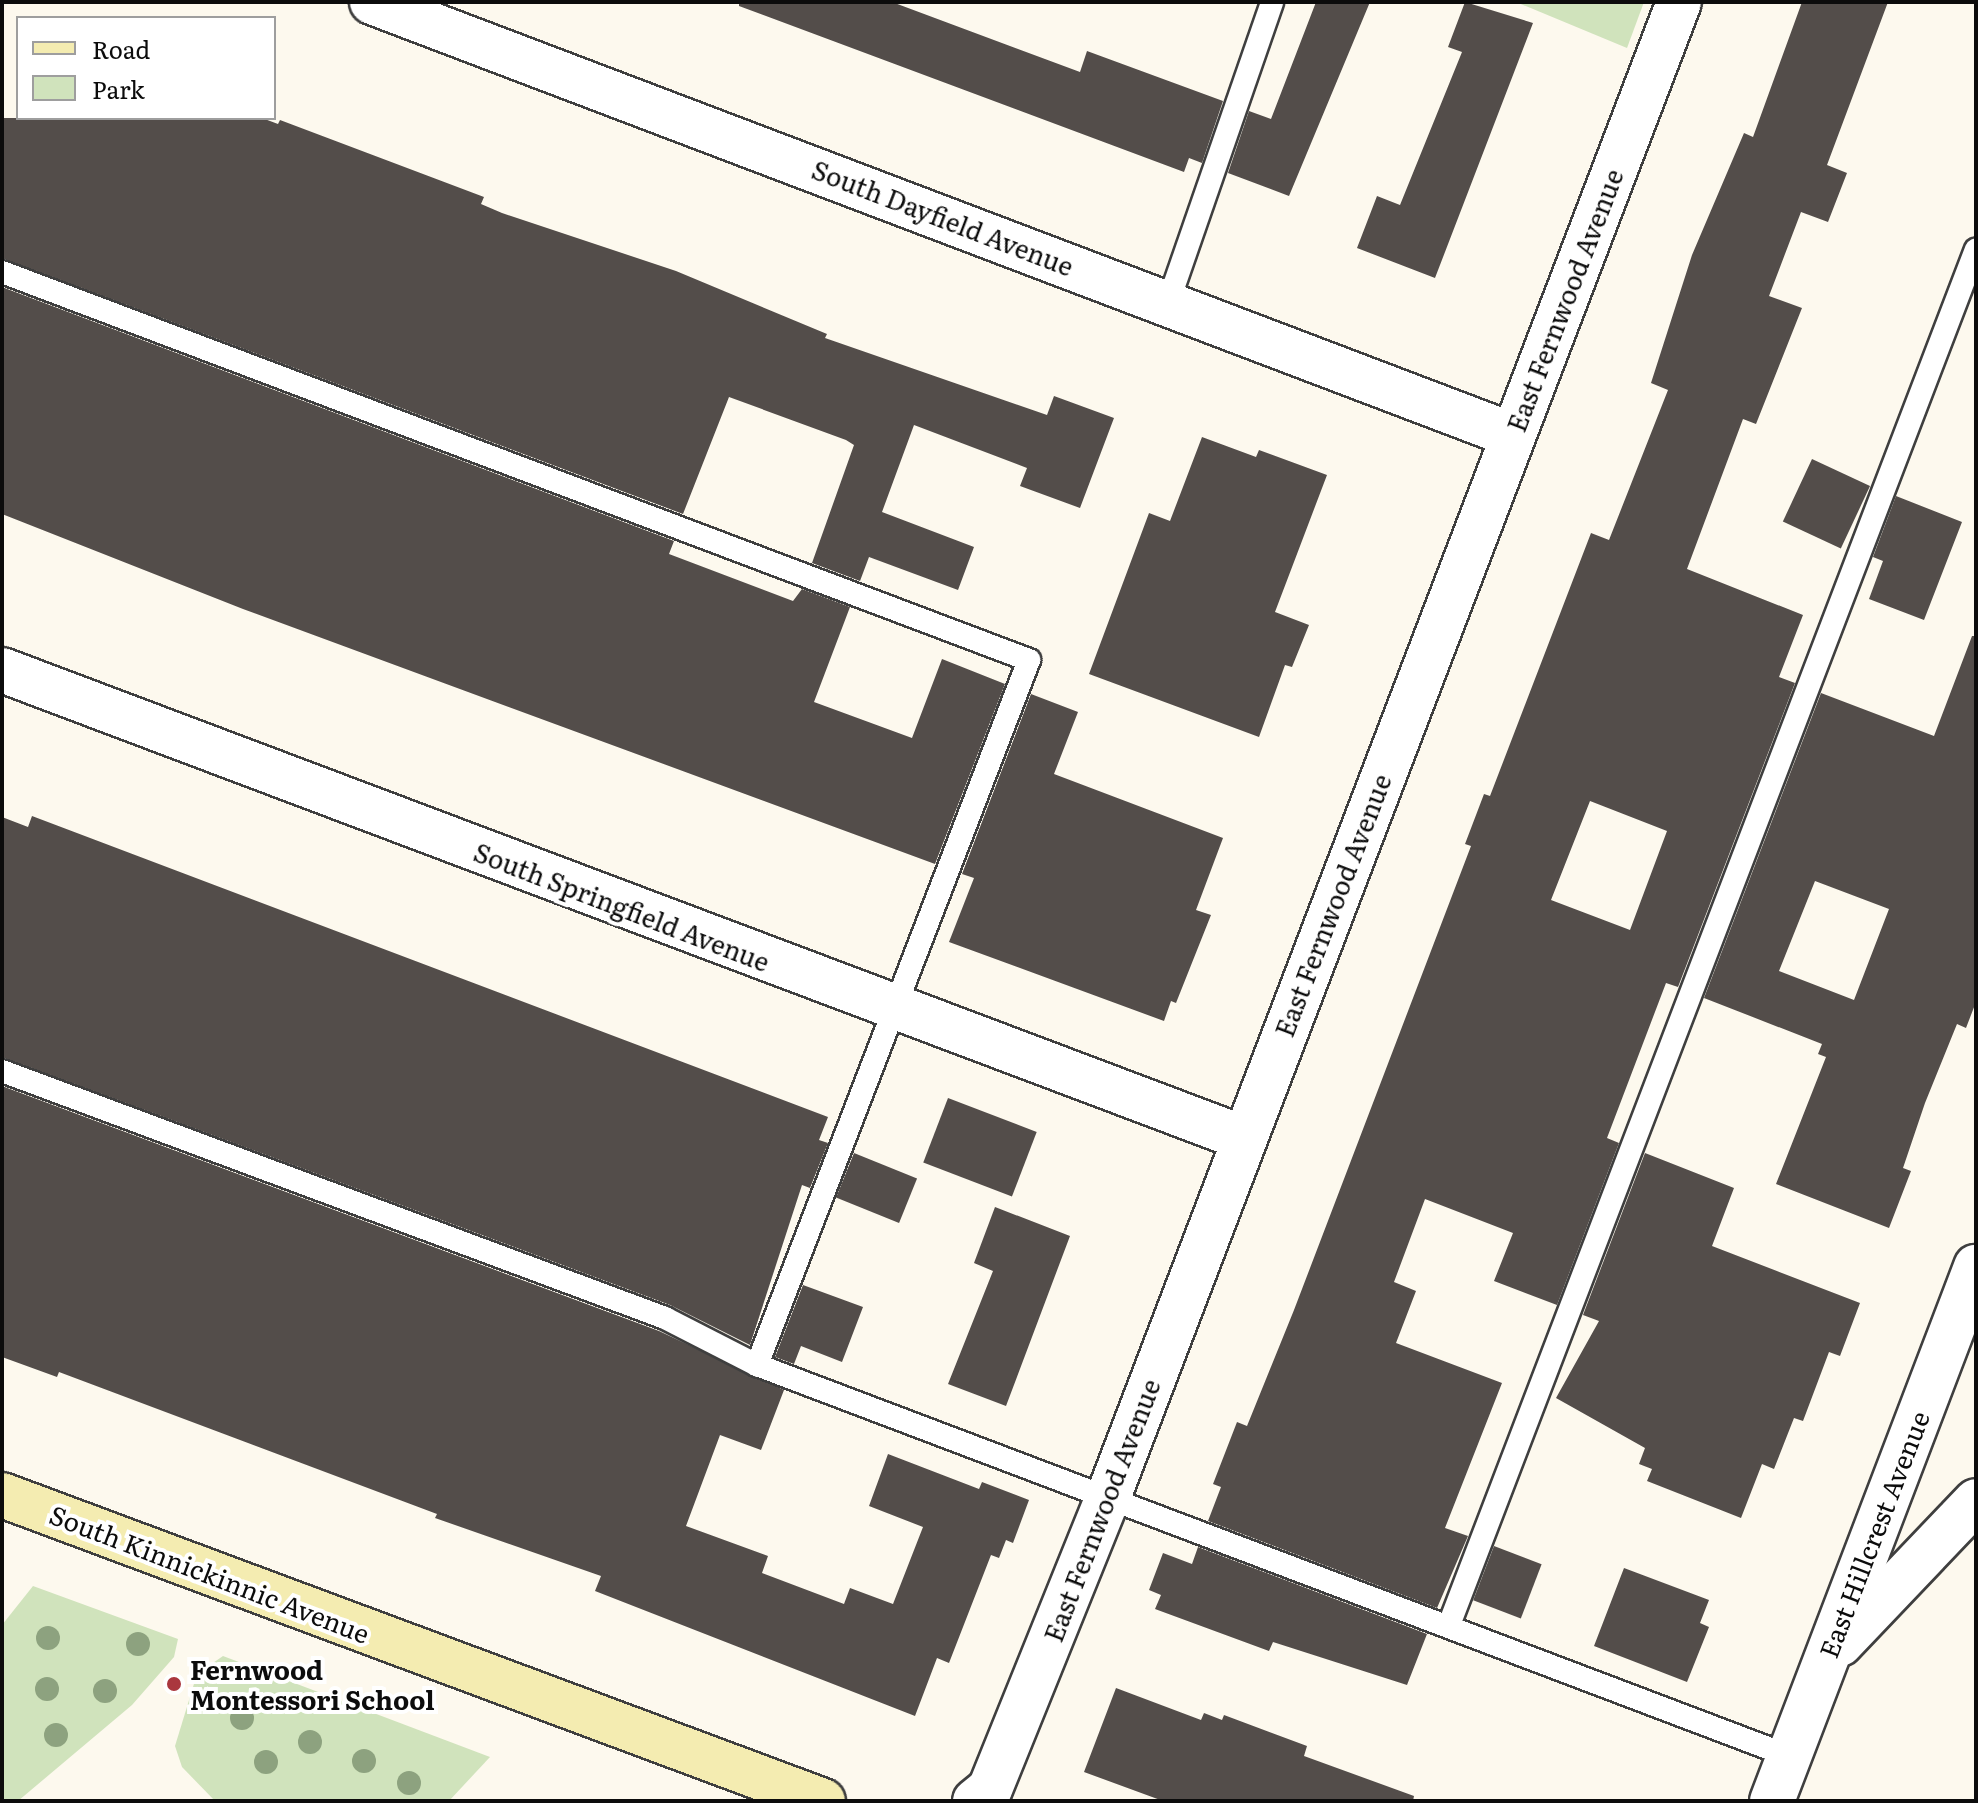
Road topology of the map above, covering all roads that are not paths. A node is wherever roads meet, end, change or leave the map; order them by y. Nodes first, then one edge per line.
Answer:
1 (372, 2) edge
2 (1272, 2) edge
3 (1679, 2) edge
4 (1976, 249) edge
5 (2, 272) edge
6 (1168, 303) junction
7 (1512, 435) junction
8 (2, 670) edge
9 (895, 1010) junction
10 (2, 1071) edge
11 (1243, 1138) junction
12 (1976, 1267) edge
13 (757, 1365) junction
14 (2, 1495) edge
15 (1107, 1500) junction
16 (1976, 1501) edge
17 (1449, 1625) junction
18 (1825, 1660) junction
19 (1789, 1756) junction
20 (823, 1801) edge
21 (975, 1801) edge
22 (1772, 1801) edge

1 - 6 street, South Dayfield Avenue
2 - 6 lane
3 - 7 street, East Fernwood Avenue
4 - 17 lane
5 - 9 lane
6 - 7 street, South Dayfield Avenue
7 - 11 street, East Fernwood Avenue
8 - 9 street, South Springfield Avenue
9 - 11 street, South Springfield Avenue
9 - 13 lane
10 - 13 lane
11 - 15 street, East Fernwood Avenue
12 - 18 street, East Hillcrest Avenue
13 - 15 lane
14 - 20 main road, South Kinnickinnic Avenue
15 - 17 lane
15 - 21 street, East Fernwood Avenue
16 - 18 street
17 - 19 lane
18 - 19 street, East Hillcrest Avenue
19 - 22 street, East Hillcrest Avenue

